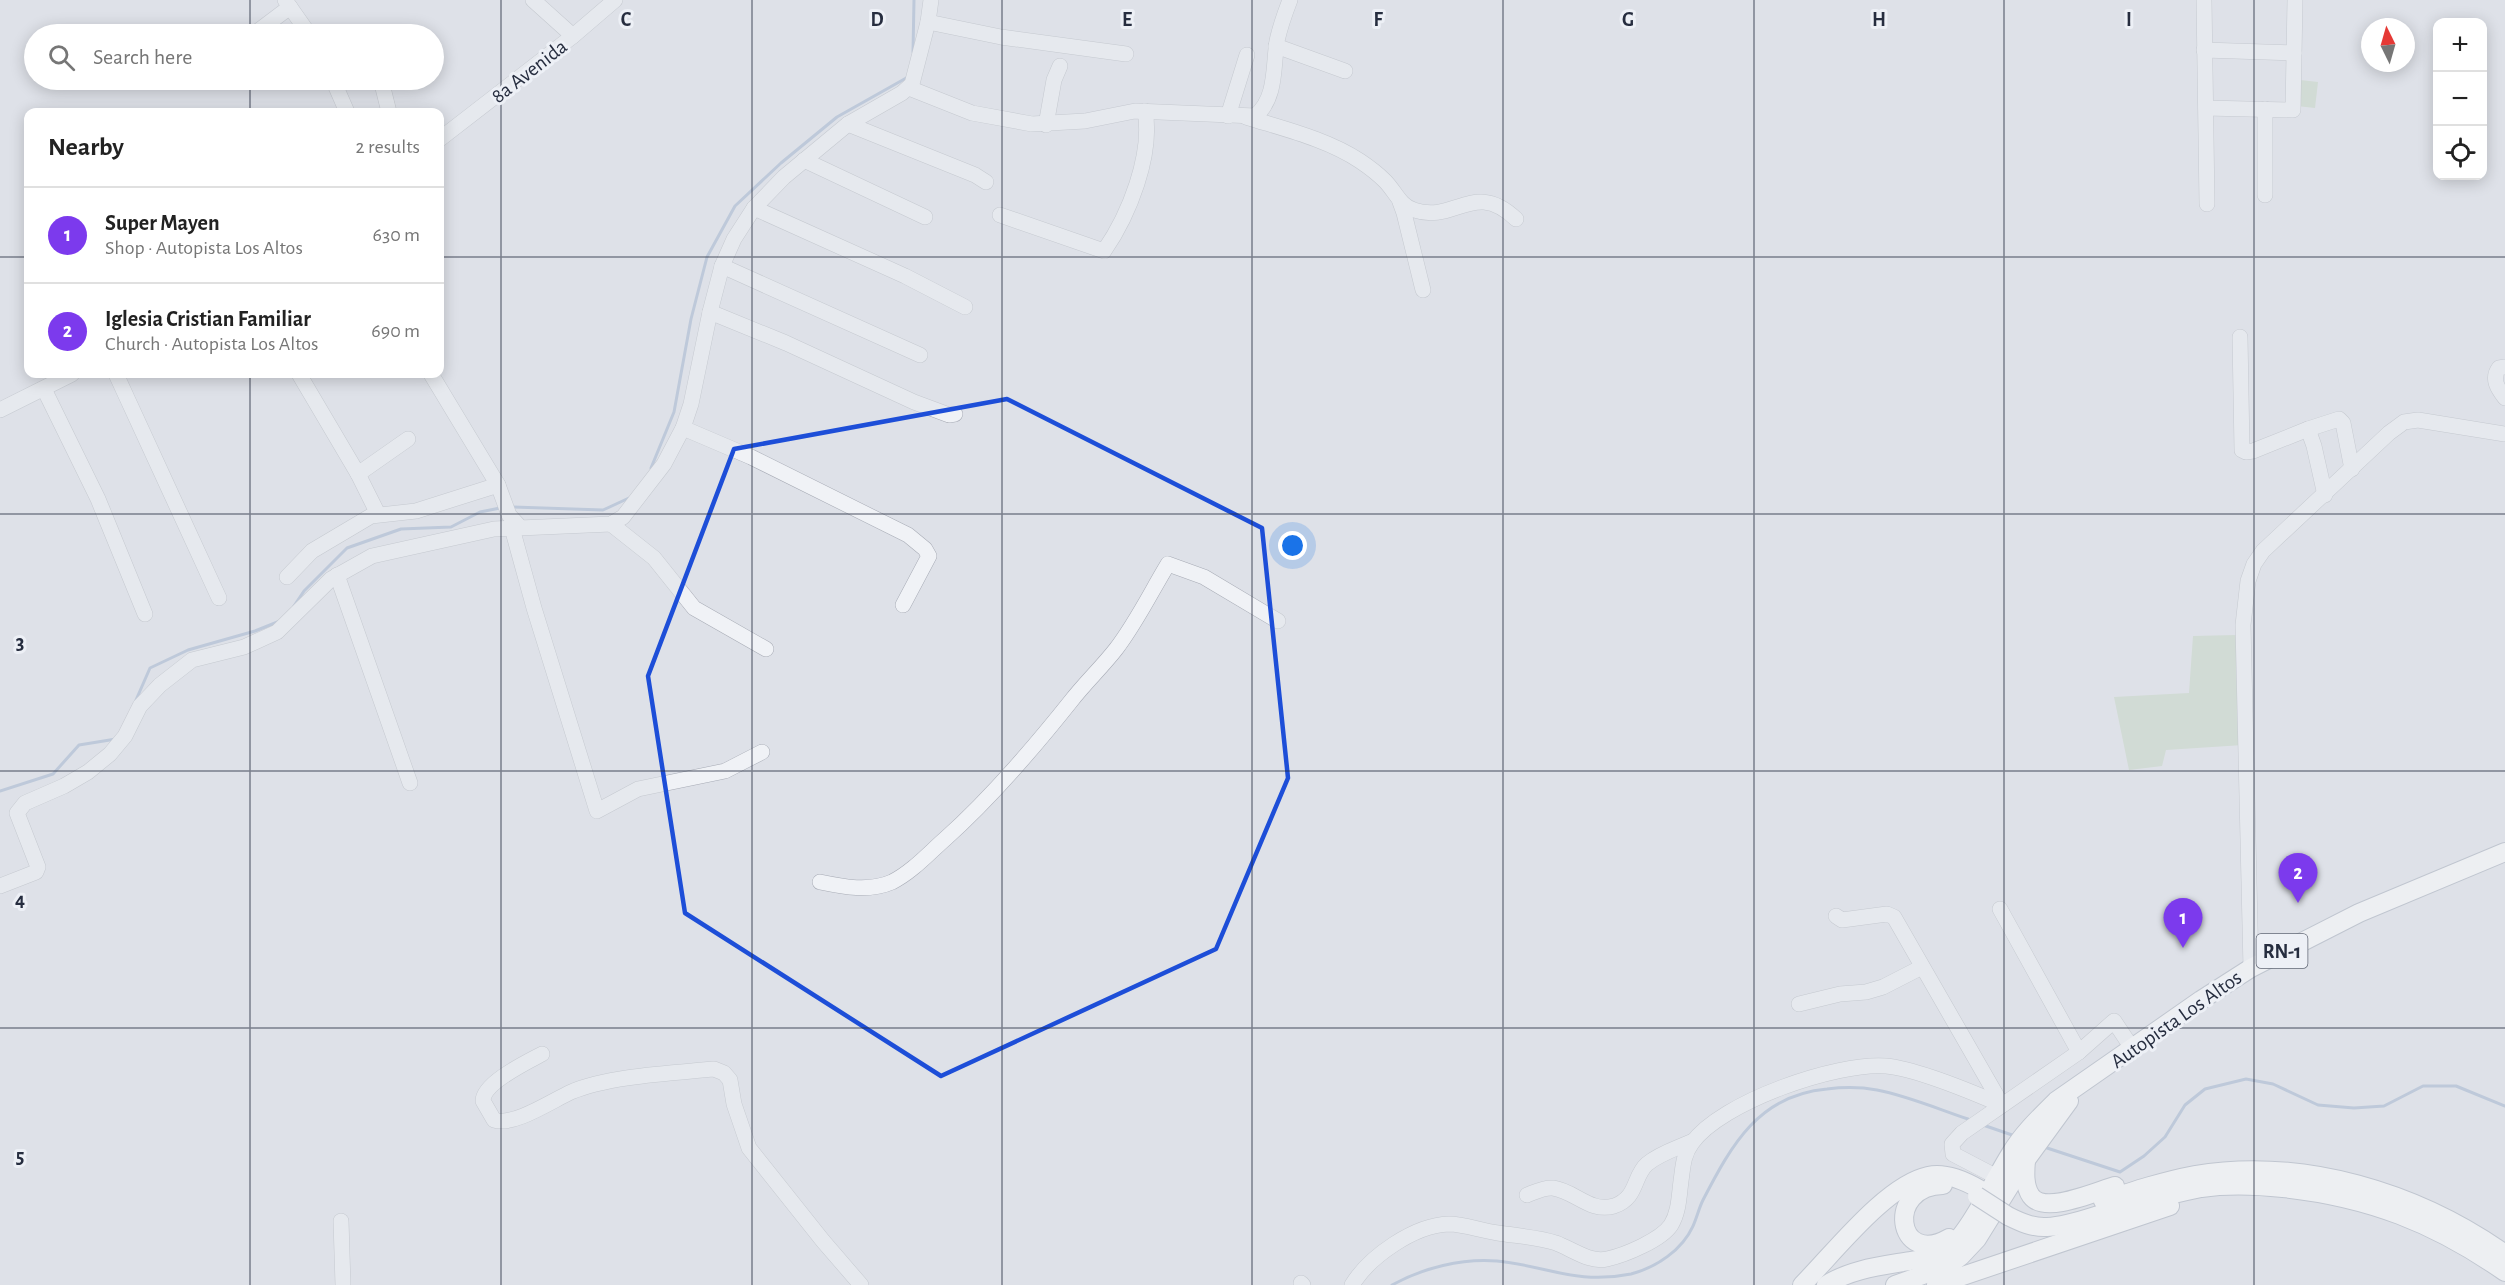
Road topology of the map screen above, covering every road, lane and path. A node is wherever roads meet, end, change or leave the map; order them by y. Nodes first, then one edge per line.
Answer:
1 (533, 0) edge
2 (615, 0) edge
3 (931, 0) edge
4 (1290, 0) edge
5 (2204, 0) edge
6 (2295, 0) edge
7 (288, 4) edge
8 (928, 22) junction
9 (265, 24) edge
10 (302, 24) edge
11 (573, 36) junction
12 (1276, 46) junction
13 (2204, 50) junction
14 (2294, 53) junction
15 (1126, 54) dead end
16 (1247, 55) dead end
17 (1060, 66) dead end
18 (1345, 71) dead end
19 (909, 88) junction
20 (337, 90) edge
21 (384, 90) edge
22 (345, 108) edge
23 (388, 108) edge
24 (2206, 108) junction
25 (2265, 109) junction
26 (1145, 111) junction
27 (1228, 116) junction
28 (1246, 117) junction
29 (848, 124) junction
30 (1046, 124) junction
31 (444, 136) edge
32 (804, 160) junction
33 (986, 182) dead end
34 (2265, 195) dead end
35 (1397, 196) junction
36 (2207, 204) dead end
37 (754, 208) junction
38 (1000, 214) dead end
39 (925, 217) dead end
40 (1516, 219) dead end
41 (722, 266) junction
42 (1423, 291) dead end
43 (965, 306) dead end
44 (710, 312) junction
45 (2240, 337) dead end
46 (920, 355) dead end
47 (2505, 367) edge
48 (65, 378) edge
49 (118, 378) edge
50 (301, 378) edge
51 (433, 378) edge
52 (44, 389) junction
53 (2505, 398) edge
54 (0, 410) edge
55 (955, 414) dead end
56 (683, 428) junction
57 (2308, 429) junction
58 (2505, 434) edge
59 (408, 439) dead end
60 (2352, 469) junction
61 (358, 474) junction
62 (499, 489) junction
63 (2325, 495) junction
64 (378, 514) junction
65 (513, 523) junction
66 (611, 524) junction
67 (338, 575) junction
68 (287, 577) dead end
69 (219, 598) dead end
70 (903, 605) dead end
71 (145, 614) dead end
72 (1278, 621) dead end
73 (766, 649) dead end
74 (762, 753) dead end
75 (410, 783) dead end
76 (2505, 852) edge
77 (820, 882) dead end
78 (0, 886) edge
79 (2000, 909) dead end
80 (1836, 916) dead end
81 (1922, 967) junction
82 (2251, 968) junction
83 (1799, 1004) dead end
84 (2132, 1048) junction
85 (2079, 1052) junction
86 (542, 1054) dead end
87 (2002, 1105) junction
88 (1693, 1141) junction
89 (2022, 1156) junction
90 (2270, 1170) junction
91 (1997, 1177) junction
92 (2281, 1188) junction
93 (1979, 1193) junction
94 (1527, 1195) dead end
95 (2009, 1212) junction
96 (341, 1221) dead end
97 (1963, 1230) junction
98 (2505, 1254) edge
99 (2505, 1272) edge
100 (343, 1285) edge
101 (861, 1285) edge
102 (1352, 1285) edge
103 (1802, 1285) edge
104 (1826, 1285) edge
105 (1895, 1285) edge
106 (1936, 1285) edge

1 - 11 street
2 - 11 street, 8a Avenida
3 - 8 street
4 - 12 street
5 - 13 street
6 - 14 street
7 - 9 street
7 - 10 street
8 - 15 street
8 - 19 street
11 - 31 street, 8a Avenida
12 - 18 street
12 - 28 street
13 - 14 street
13 - 24 street
14 - 25 street
16 - 27 street
17 - 30 street
19 - 29 street
19 - 30 street
20 - 22 street
21 - 23 street
24 - 25 street
24 - 36 street
25 - 34 street
26 - 27 street
26 - 30 street
26 - 38 street
27 - 28 street
28 - 35 street
29 - 32 street
29 - 33 street
32 - 37 street
32 - 39 street
35 - 40 street
35 - 42 street
37 - 41 street
37 - 43 street
41 - 44 street
41 - 46 street
44 - 55 street
44 - 56 street
45 - 57 street
47 - 53 street
48 - 52 street
49 - 69 street
50 - 61 street
51 - 62 street
52 - 54 street
52 - 71 street
56 - 66 street
56 - 70 street
57 - 60 street
57 - 63 street
58 - 60 street
59 - 61 street
60 - 63 street
61 - 64 street
62 - 64 street
62 - 65 street
63 - 82 street
64 - 68 street
65 - 66 street
65 - 67 street
65 - 74 street
66 - 73 street
67 - 75 street
67 - 78 street
72 - 77 street
76 - 82 main road, Autopista Los Altos / RN-1
79 - 85 street
80 - 81 street
81 - 83 street
81 - 87 street
82 - 84 main road, Autopista Los Altos / RN-1
84 - 85 street
84 - 89 main road, Autopista Los Altos / RN-1
85 - 87 street
86 - 101 street
87 - 88 street
87 - 91 street
88 - 94 street
88 - 102 street
89 - 90 main road
89 - 91 main road, Autopista Los Altos / RN-1
89 - 105 main road, Autopista Los Altos / RN-1
90 - 95 main road
90 - 98 main road
91 - 97 main road, Autopista Los Altos / RN-1
92 - 95 main road
92 - 99 main road
92 - 106 main road
93 - 95 main road, bridge
93 - 97 main road
93 - 103 main road
96 - 100 street
97 - 104 main road, Autopista Los Altos / RN-1

